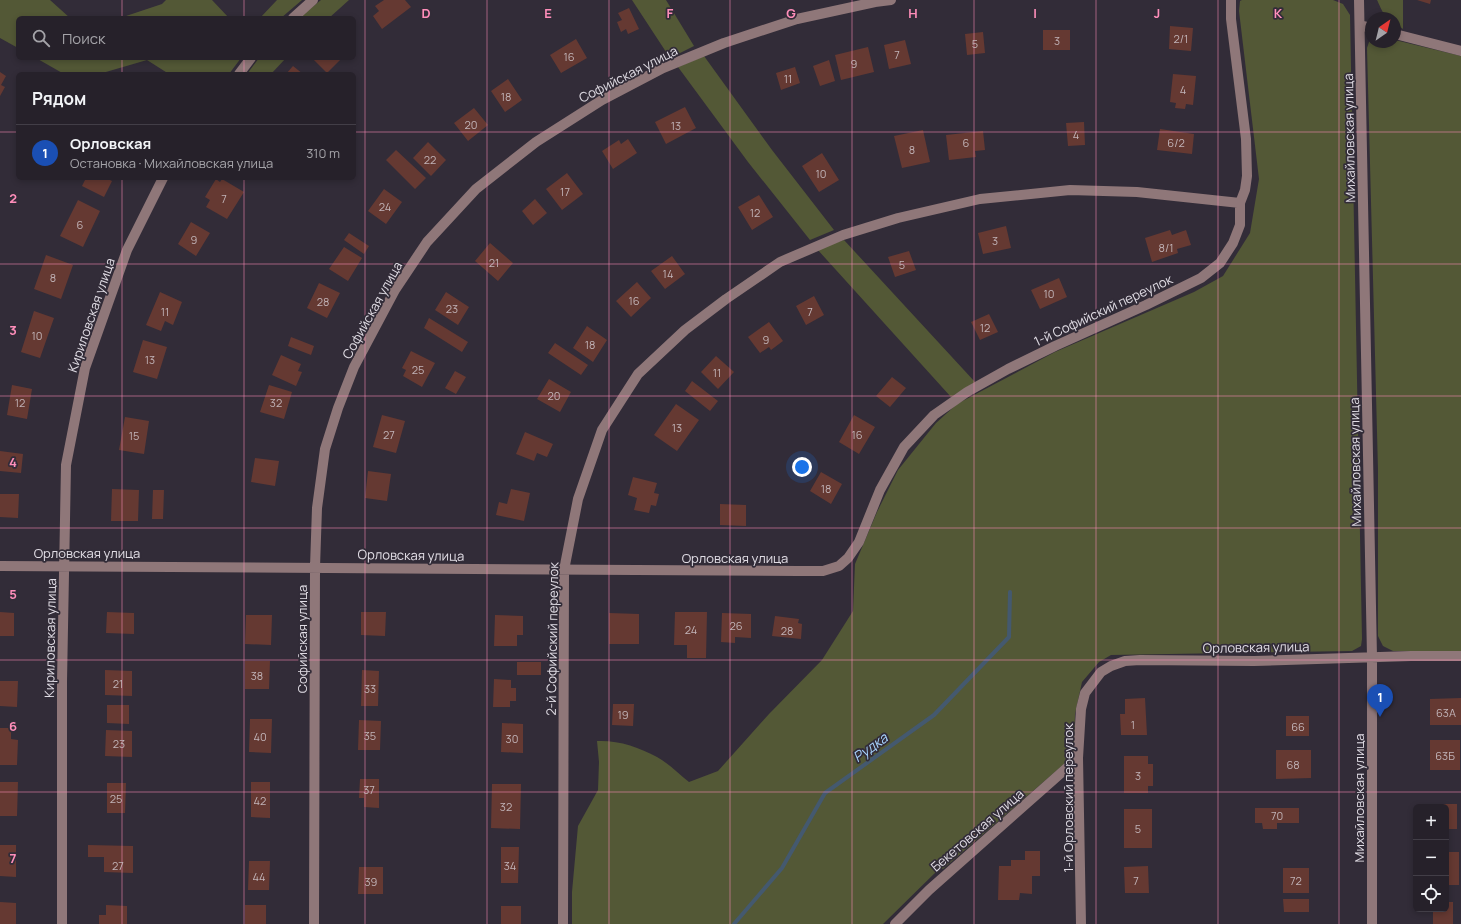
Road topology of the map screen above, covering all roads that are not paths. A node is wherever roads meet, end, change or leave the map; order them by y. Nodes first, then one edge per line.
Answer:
1 (313, 0) edge
2 (891, 0) edge
3 (1231, 0) edge
4 (1359, 0) edge
5 (295, 16) edge
6 (1360, 25) junction
7 (1365, 26) edge
8 (1401, 35) edge
9 (1461, 50) edge
10 (250, 60) edge
11 (240, 72) edge
12 (162, 180) edge
13 (1240, 203) junction
14 (0, 566) edge
15 (64, 566) junction
16 (315, 567) junction
17 (564, 570) junction
18 (822, 571) joint
19 (1461, 656) edge
20 (1372, 658) junction
21 (1140, 660) joint
22 (1078, 758) junction
23 (62, 924) edge
24 (314, 924) edge
25 (563, 924) edge
26 (895, 924) edge
27 (1081, 924) edge
28 (1372, 924) edge

1 - 5 street
2 - 16 street, Софийская улица
3 - 13 street, 1-й Софийский переулок
4 - 6 street, Михайловская улица
6 - 7 street
6 - 20 street, Михайловская улица
8 - 9 street
10 - 11 street
12 - 15 street, Кириловская улица
13 - 17 street, 2-й Софийский переулок
13 - 18 street, 1-й Софийский переулок
14 - 15 street, Орловская улица
15 - 16 street, Орловская улица
15 - 23 street, Кириловская улица
16 - 17 street, Орловская улица
16 - 24 street, Софийская улица
17 - 18 street, Орловская улица
17 - 25 street, 2-й Софийский переулок
19 - 20 street, Орловская улица
20 - 21 street, Орловская улица
20 - 28 street, Михайловская улица
21 - 22 street, 1-й Орловский переулок
22 - 26 street, Бекетовская улица
22 - 27 street, 1-й Орловский переулок

